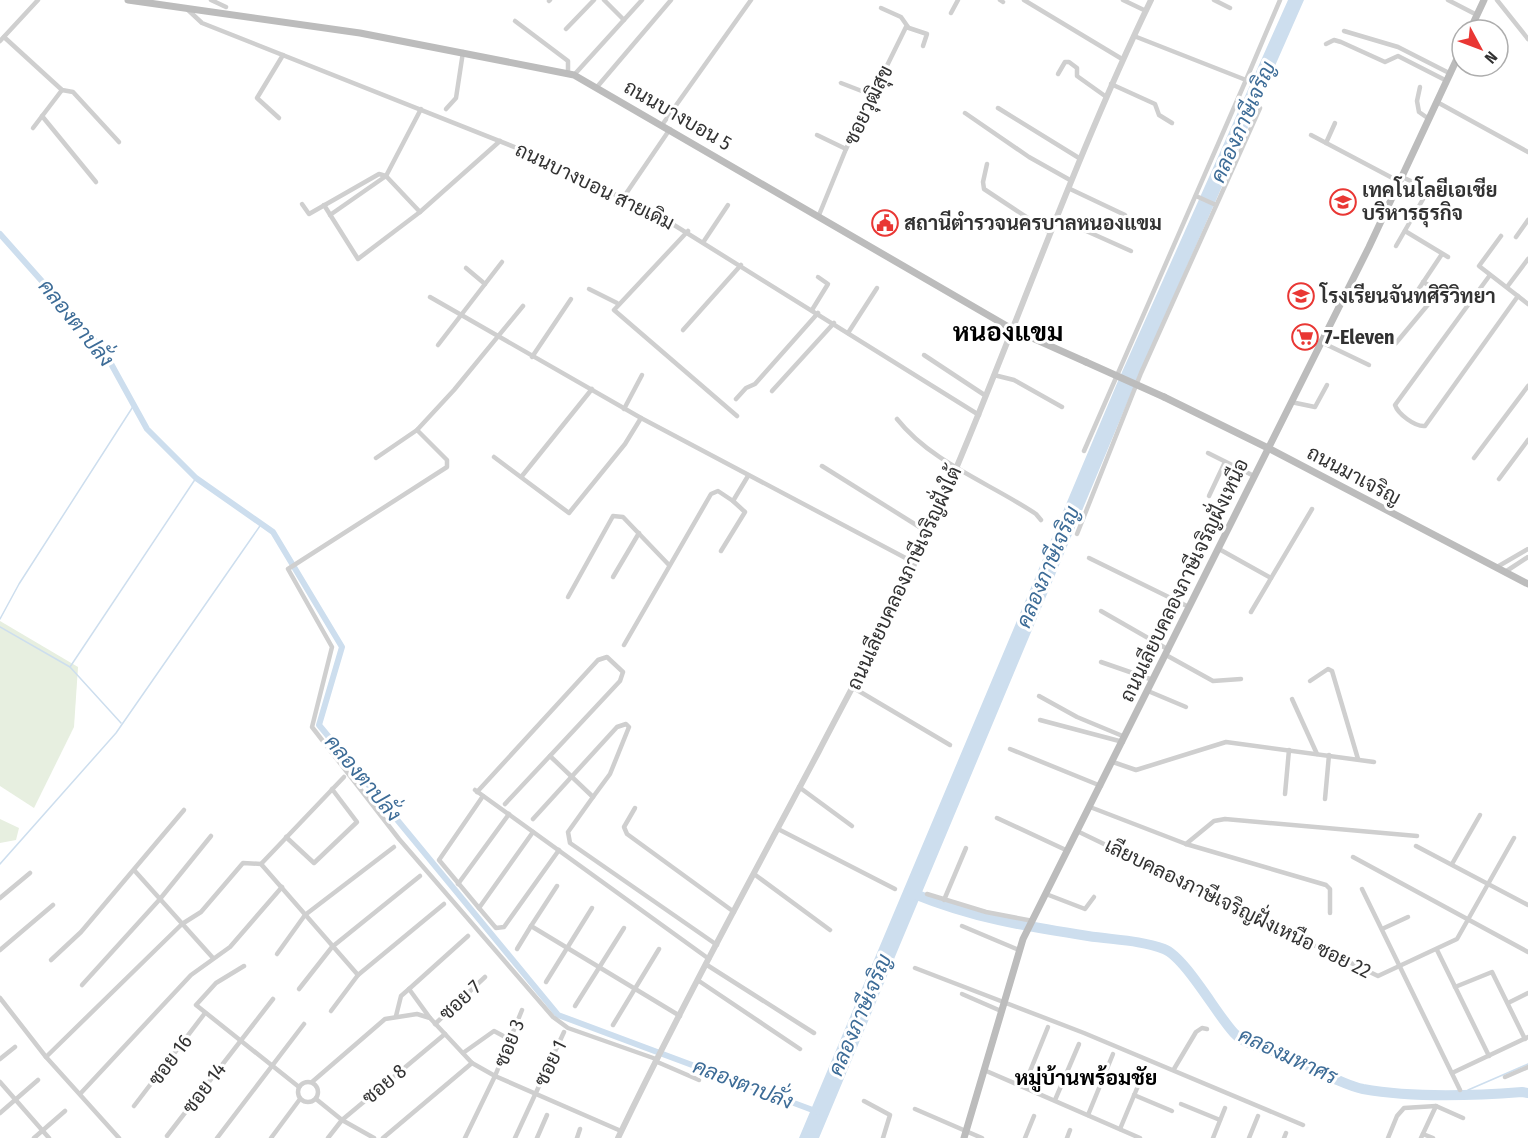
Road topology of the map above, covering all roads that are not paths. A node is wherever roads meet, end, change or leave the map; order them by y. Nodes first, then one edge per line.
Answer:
1 (38, 0) edge
2 (128, 0) edge
3 (211, 0) edge
4 (230, 0) edge
5 (594, 0) edge
6 (604, 0) edge
7 (642, 0) edge
8 (671, 0) edge
9 (751, 0) edge
10 (958, 0) edge
11 (1024, 0) edge
12 (1123, 0) edge
13 (1151, 0) edge
14 (1214, 0) edge
15 (1280, 0) edge
16 (1448, 0) edge
17 (1484, 0) edge
18 (1497, 0) edge
19 (137, 1) edge
20 (186, 8) junction
21 (881, 8) dead end
22 (1230, 8) dead end
23 (225, 10) junction
24 (1146, 11) junction
25 (951, 13) dead end
26 (1477, 15) junction
27 (1476, 18) edge
28 (624, 20) junction
29 (515, 21) dead end
30 (908, 27) junction
31 (566, 29) dead end
32 (1344, 31) dead end
33 (1134, 36) junction
34 (2, 39) edge
35 (1528, 39) edge
36 (1326, 44) dead end
37 (923, 45) dead end
38 (463, 52) junction
39 (283, 55) junction
40 (1122, 59) junction
41 (571, 74) junction
42 (1058, 74) dead end
43 (1449, 77) junction
44 (1246, 80) junction
45 (841, 83) dead end
46 (1111, 84) junction
47 (597, 87) junction
48 (1420, 87) dead end
49 (62, 90) junction
50 (872, 95) junction
51 (1106, 96) junction
52 (1437, 102) junction
53 (998, 108) dead end
54 (1260, 108) dead end
55 (421, 109) junction
56 (446, 109) dead end
57 (965, 113) dead end
58 (42, 117) junction
59 (279, 118) dead end
60 (1430, 119) junction
61 (1172, 123) dead end
62 (1335, 123) dead end
63 (662, 125) junction
64 (33, 128) dead end
65 (670, 129) junction
66 (817, 135) dead end
67 (1311, 135) dead end
68 (500, 141) junction
69 (119, 142) dead end
70 (1326, 143) junction
71 (846, 149) junction
72 (1528, 152) edge
73 (1079, 158) junction
74 (987, 164) dead end
75 (386, 176) junction
76 (1401, 179) junction
77 (96, 182) dead end
78 (1069, 184) junction
79 (1198, 197) junction
80 (623, 198) junction
81 (302, 204) dead end
82 (324, 205) junction
83 (728, 205) dead end
84 (1215, 205) junction
85 (420, 212) junction
86 (330, 215) junction
87 (819, 215) junction
88 (1125, 215) dead end
89 (1055, 217) junction
90 (1528, 220) edge
91 (688, 231) junction
92 (1405, 231) junction
93 (1049, 232) junction
94 (1500, 236) dead end
95 (1516, 237) dead end
96 (704, 241) junction
97 (1396, 246) dead end
98 (1131, 251) dead end
99 (1442, 254) junction
100 (1448, 257) dead end
101 (1528, 259) edge
102 (502, 262) dead end
103 (741, 265) junction
104 (466, 268) dead end
105 (1490, 274) junction
106 (818, 277) dead end
107 (1423, 282) junction
108 (485, 284) junction
109 (1507, 287) junction
110 (877, 288) dead end
111 (589, 289) dead end
112 (1418, 290) dead end
113 (1518, 296) junction
114 (430, 297) dead end
115 (571, 299) dead end
116 (618, 303) junction
117 (1528, 304) edge
118 (523, 306) dead end
119 (813, 310) junction
120 (818, 314) junction
121 (461, 316) junction
122 (834, 324) junction
123 (1012, 329) junction
124 (683, 330) dead end
125 (848, 333) junction
126 (496, 338) junction
127 (1321, 342) junction
128 (1396, 343) dead end
129 (438, 345) dead end
130 (924, 355) dead end
131 (532, 357) junction
132 (1369, 366) dead end
133 (642, 375) dead end
134 (994, 375) junction
135 (1327, 385) dead end
136 (1528, 386) edge
137 (592, 389) junction
138 (772, 391) dead end
139 (986, 396) junction
140 (1164, 397) joint
141 (736, 399) dead end
142 (1291, 402) junction
143 (1062, 407) dead end
144 (624, 408) junction
145 (979, 415) junction
146 (737, 416) dead end
147 (640, 418) junction
148 (897, 419) dead end
149 (417, 430) junction
150 (1528, 440) edge
151 (1268, 448) junction
152 (1084, 450) dead end
153 (1208, 453) dead end
154 (376, 458) dead end
155 (494, 458) dead end
156 (1474, 458) dead end
157 (1225, 462) junction
158 (822, 466) dead end
159 (957, 468) junction
160 (522, 476) junction
161 (748, 476) junction
162 (1254, 476) junction
163 (1499, 479) dead end
164 (1209, 495) dead end
165 (732, 501) junction
166 (1312, 509) dead end
167 (1041, 520) dead end
168 (639, 533) junction
169 (929, 533) junction
170 (1077, 534) dead end
171 (1218, 549) junction
172 (1528, 549) edge
173 (721, 551) dead end
174 (1089, 558) dead end
175 (1528, 558) edge
176 (915, 563) junction
177 (669, 565) junction
178 (1497, 567) junction
179 (1505, 572) junction
180 (613, 577) dead end
181 (1271, 578) junction
182 (1528, 584) edge
183 (568, 597) dead end
184 (1190, 607) junction
185 (1101, 611) dead end
186 (1251, 612) dead end
187 (624, 645) dead end
188 (1167, 652) junction
189 (1101, 662) dead end
190 (1241, 679) dead end
191 (1153, 680) junction
192 (1310, 681) dead end
193 (852, 687) junction
194 (1148, 691) junction
195 (1038, 696) dead end
196 (1292, 699) dead end
197 (1186, 707) dead end
198 (1040, 720) dead end
199 (1124, 740) junction
200 (950, 745) dead end
201 (1010, 749) dead end
202 (1289, 750) junction
203 (1317, 754) junction
204 (1329, 755) junction
205 (550, 756) junction
206 (1358, 759) junction
207 (1113, 762) junction
208 (1374, 762) dead end
209 (344, 777) dead end
210 (573, 777) junction
211 (1101, 786) junction
212 (799, 787) junction
213 (332, 789) junction
214 (1285, 794) dead end
215 (483, 796) junction
216 (593, 797) junction
217 (1325, 799) dead end
218 (505, 804) dead end
219 (1090, 807) junction
220 (635, 808) dead end
221 (184, 810) dead end
222 (509, 814) junction
223 (1480, 815) dead end
224 (997, 818) dead end
225 (533, 819) dead end
226 (852, 826) dead end
227 (778, 829) junction
228 (1077, 831) junction
229 (533, 832) junction
230 (211, 836) dead end
231 (1417, 836) dead end
232 (286, 837) junction
233 (1514, 838) dead end
234 (1186, 844) junction
235 (1416, 846) dead end
236 (394, 847) dead end
237 (966, 848) dead end
238 (558, 850) junction
239 (1068, 851) junction
240 (1353, 857) dead end
241 (261, 864) junction
242 (1452, 864) junction
243 (134, 870) junction
244 (30, 873) dead end
245 (754, 874) junction
246 (420, 876) dead end
247 (458, 884) junction
248 (1488, 884) junction
249 (557, 886) dead end
250 (282, 887) junction
251 (1362, 889) dead end
252 (895, 890) dead end
253 (927, 894) dead end
254 (1046, 894) junction
255 (1094, 897) dead end
256 (1528, 897) edge
257 (0, 898) edge
258 (160, 899) junction
259 (944, 900) junction
260 (444, 904) dead end
261 (1526, 904) edge
262 (53, 905) dead end
263 (479, 908) junction
264 (592, 908) dead end
265 (735, 912) junction
266 (1330, 913) dead end
267 (305, 915) junction
268 (1408, 917) dead end
269 (1469, 920) junction
270 (1032, 922) junction
271 (182, 924) junction
272 (531, 926) junction
273 (963, 926) dead end
274 (624, 928) dead end
275 (1382, 929) junction
276 (831, 930) dead end
277 (468, 936) dead end
278 (717, 946) junction
279 (332, 947) junction
280 (567, 948) junction
281 (517, 949) dead end
282 (659, 949) dead end
283 (0, 950) edge
284 (1019, 950) junction
285 (1437, 950) junction
286 (1528, 952) edge
287 (277, 954) dead end
288 (213, 958) junction
289 (51, 960) dead end
290 (709, 962) junction
291 (244, 966) dead end
292 (599, 967) junction
293 (1400, 967) junction
294 (915, 968) dead end
295 (358, 975) junction
296 (485, 977) dead end
297 (699, 981) junction
298 (546, 982) dead end
299 (82, 985) dead end
300 (1455, 987) junction
301 (299, 989) dead end
302 (410, 989) junction
303 (636, 989) junction
304 (1528, 993) edge
305 (962, 994) dead end
306 (0, 998) edge
307 (273, 999) dead end
308 (1508, 1003) junction
309 (575, 1006) dead end
310 (2, 1007) edge
311 (1002, 1008) junction
312 (522, 1010) dead end
313 (332, 1011) dead end
314 (205, 1013) junction
315 (396, 1016) junction
316 (680, 1016) junction
317 (430, 1018) junction
318 (304, 1024) dead end
319 (435, 1024) junction
320 (613, 1025) dead end
321 (1048, 1027) dead end
322 (1208, 1029) dead end
323 (564, 1032) dead end
324 (814, 1033) dead end
325 (445, 1034) junction
326 (1526, 1038) edge
327 (509, 1039) junction
328 (240, 1040) junction
329 (1079, 1044) dead end
330 (15, 1047) dead end
331 (800, 1049) dead end
332 (463, 1053) junction
333 (1113, 1054) dead end
334 (1489, 1056) junction
335 (46, 1057) junction
336 (0, 1059) edge
337 (656, 1059) junction
338 (472, 1063) junction
339 (271, 1065) junction
340 (1528, 1067) edge
341 (1174, 1069) junction
342 (984, 1070) junction
343 (1143, 1074) dead end
344 (1452, 1074) junction
345 (495, 1076) junction
346 (1505, 1077) dead end
347 (38, 1080) dead end
348 (699, 1080) dead end
349 (0, 1082) edge
350 (312, 1083) junction
351 (1024, 1086) junction
352 (299, 1087) junction
353 (1460, 1090) dead end
354 (80, 1094) junction
355 (535, 1094) junction
356 (1134, 1095) junction
357 (300, 1099) junction
358 (316, 1099) junction
359 (16, 1100) junction
360 (1055, 1100) junction
361 (864, 1101) dead end
362 (1181, 1104) dead end
363 (134, 1106) dead end
364 (1436, 1106) junction
365 (1225, 1108) dead end
366 (915, 1109) dead end
367 (65, 1111) dead end
368 (1172, 1111) dead end
369 (0, 1113) edge
370 (547, 1115) dead end
371 (1088, 1115) junction
372 (1034, 1116) dead end
373 (1258, 1116) dead end
374 (1463, 1118) dead end
375 (342, 1120) junction
376 (1220, 1120) junction
377 (1303, 1125) dead end
378 (580, 1128) dead end
379 (1120, 1129) junction
380 (43, 1130) junction
381 (967, 1130) junction
382 (1070, 1130) dead end
383 (621, 1131) junction
384 (1126, 1135) edge
385 (167, 1136) dead end
386 (1422, 1136) edge
387 (34, 1138) edge
388 (49, 1138) edge
389 (119, 1138) edge
390 (217, 1138) edge
391 (271, 1138) edge
392 (328, 1138) edge
393 (374, 1138) edge
394 (383, 1138) edge
395 (465, 1138) edge
396 (515, 1138) edge
397 (537, 1138) edge
398 (577, 1138) edge
399 (618, 1138) edge
400 (884, 1138) edge
401 (964, 1138) edge
402 (982, 1138) edge
403 (1025, 1138) edge
404 (1067, 1138) edge
405 (1140, 1138) edge
406 (1214, 1138) edge
407 (1249, 1138) edge
408 (1388, 1138) edge
409 (1433, 1138) edge

1 - 34 street
2 - 19 main road, ถนนบางบอน 5
3 - 23 street
4 - 23 street
5 - 31 street
6 - 28 street
7 - 28 street
8 - 47 street
9 - 63 street
10 - 25 street
11 - 40 street
12 - 24 street
13 - 24 street, ถนนเลียบคลองภาษีเจริญฝั่งใต้
14 - 22 street
15 - 44 street
16 - 26 street
17 - 26 main road
18 - 35 street
19 - 20 main road, ถนนบางบอน 5
20 - 23 main road, ถนนบางบอน 5
20 - 39 street, ถนนบางบอน สายเดิม
21 - 30 street
23 - 38 main road, ถนนบางบอน 5
24 - 33 street, ถนนเลียบคลองภาษีเจริญฝั่งใต้
26 - 27 main road
28 - 41 street
29 - 41 street
30 - 37 street
30 - 50 street, ซอยวุฒิสุข
32 - 43 street
33 - 40 street, ถนนเลียบคลองภาษีเจริญฝั่งใต้
33 - 44 street
34 - 49 street
36 - 43 street
38 - 41 main road, ถนนบางบอน 5
38 - 56 street
39 - 55 street, ถนนบางบอน สายเดิม
39 - 59 street
40 - 46 street, ถนนเลียบคลองภาษีเจริญฝั่งใต้
41 - 47 main road, ถนนบางบอน 5
42 - 51 street
43 - 52 main road, ถนนเลียบคลองภาษีเจริญฝั่งเหนือ
44 - 79 street
45 - 50 street
46 - 51 street, ถนนเลียบคลองภาษีเจริญฝั่งใต้
46 - 61 street
47 - 63 main road, ถนนบางบอน 5
48 - 60 street
49 - 58 street
49 - 69 street
50 - 71 street, ซอยวุฒิสุข
51 - 73 street, ถนนเลียบคลองภาษีเจริญฝั่งใต้
52 - 60 main road, ถนนเลียบคลองภาษีเจริญฝั่งเหนือ
52 - 72 street
53 - 73 street
54 - 84 street
55 - 68 street, ถนนบางบอน สายเดิม
55 - 75 street
57 - 78 street
58 - 64 street
58 - 77 street
60 - 76 main road, ถนนเลียบคลองภาษีเจริญฝั่งเหนือ
62 - 70 street
63 - 65 main road, ถนนบางบอน 5
65 - 80 street
65 - 87 main road, ถนนบางบอน 5
66 - 71 street
67 - 70 street
68 - 80 street, ถนนบางบอน สายเดิม
68 - 85 street
70 - 76 street
71 - 87 street, ซอยวุฒิสุข
73 - 78 street, ถนนเลียบคลองภาษีเจริญฝั่งใต้
74 - 93 street
75 - 82 street
75 - 85 street
75 - 86 street
76 - 92 street
76 - 127 main road, ถนนเลียบคลองภาษีเจริญฝั่งเหนือ
78 - 88 street
78 - 89 street, ถนนเลียบคลองภาษีเจริญฝั่งใต้
79 - 84 street
79 - 152 street
80 - 91 street, ถนนบางบอน สายเดิม
81 - 82 street
82 - 86 street
83 - 96 street
84 - 170 street
85 - 86 street
87 - 123 main road, ถนนบางบอน 5
89 - 93 street, ถนนเลียบคลองภาษีเจริญฝั่งใต้
89 - 98 street
90 - 95 street
91 - 96 street, ถนนบางบอน สายเดิม
91 - 116 street
92 - 97 street
92 - 99 street
93 - 123 street, ถนนเลียบคลองภาษีเจริญฝั่งใต้
94 - 105 street
96 - 103 street, ถนนบางบอน สายเดิม
99 - 100 street
99 - 107 street
101 - 109 street
102 - 108 street
103 - 119 street, ถนนบางบอน สายเดิม
103 - 124 street
104 - 108 street
105 - 109 street
105 - 113 street
106 - 119 street
107 - 112 street
107 - 128 street
108 - 121 street
109 - 113 street
110 - 125 street
111 - 116 street
113 - 117 street
114 - 121 street
115 - 131 street
116 - 146 street
118 - 126 street
119 - 120 street, ถนนบางบอน สายเดิม
120 - 122 street, ถนนบางบอน สายเดิม
120 - 141 street
121 - 126 street
121 - 129 street
122 - 125 street, ถนนบางบอน สายเดิม
122 - 138 street
123 - 134 street, ถนนเลียบคลองภาษีเจริญฝั่งใต้
123 - 140 main road, ถนนบางบอน 5, bridge
125 - 145 street, ถนนบางบอน สายเดิม
126 - 131 street
126 - 149 street
127 - 132 street
127 - 142 main road, ถนนเลียบคลองภาษีเจริญฝั่งเหนือ
130 - 139 street
131 - 137 street
133 - 144 street
134 - 139 street, ถนนเลียบคลองภาษีเจริญฝั่งใต้
134 - 143 street
135 - 142 street
136 - 156 street
137 - 144 street
137 - 160 street
139 - 145 street, ถนนเลียบคลองภาษีเจริญฝั่งใต้
140 - 151 main road, ถนนมาเจริญ
142 - 151 main road, ถนนเลียบคลองภาษีเจริญฝั่งเหนือ
144 - 147 street
145 - 159 street, ถนนเลียบคลองภาษีเจริญฝั่งใต้
147 - 160 street
147 - 161 street
148 - 159 street
149 - 154 street
149 - 337 street
150 - 163 street
151 - 162 main road, ถนนเลียบคลองภาษีเจริญฝั่งเหนือ
151 - 178 main road, ถนนมาเจริญ
153 - 157 street
155 - 160 street
157 - 162 street
157 - 164 street
158 - 169 street
159 - 167 street
159 - 169 street, ถนนเลียบคลองภาษีเจริญฝั่งใต้
161 - 165 street
161 - 176 street
162 - 171 main road, ถนนเลียบคลองภาษีเจริญฝั่งเหนือ
165 - 173 street
165 - 177 street
166 - 181 street
168 - 177 street
168 - 180 street
168 - 183 street
169 - 176 street, ถนนเลียบคลองภาษีเจริญฝั่งใต้
171 - 181 street
171 - 184 main road, ถนนเลียบคลองภาษีเจริญฝั่งเหนือ
172 - 178 street
174 - 184 street
175 - 179 street
176 - 193 street, ถนนเลียบคลองภาษีเจริญฝั่งใต้
177 - 187 street
178 - 179 main road, ถนนมาเจริญ
179 - 182 main road, ถนนมาเจริญ
181 - 186 street
184 - 188 main road, ถนนเลียบคลองภาษีเจริญฝั่งเหนือ
185 - 188 street
188 - 190 street
188 - 191 main road, ถนนเลียบคลองภาษีเจริญฝั่งเหนือ
189 - 191 street
191 - 194 main road, ถนนเลียบคลองภาษีเจริญฝั่งเหนือ
192 - 206 street
193 - 200 street
193 - 212 street, ถนนเลียบคลองภาษีเจริญฝั่งใต้
194 - 197 street
194 - 199 main road, ถนนเลียบคลองภาษีเจริญฝั่งเหนือ
195 - 199 street
196 - 203 street
198 - 199 street
199 - 207 main road, ถนนเลียบคลองภาษีเจริญฝั่งเหนือ
201 - 211 street
202 - 203 street
202 - 207 street
202 - 214 street
203 - 204 street
204 - 206 street
204 - 217 street
205 - 210 street
205 - 215 street
205 - 218 street
206 - 208 street
207 - 211 main road, ถนนเลียบคลองภาษีเจริญฝั่งเหนือ
209 - 213 street
210 - 216 street
210 - 216 street
210 - 225 street
211 - 219 main road, ถนนเลียบคลองภาษีเจริญฝั่งเหนือ
212 - 226 street
212 - 227 street, ถนนเลียบคลองภาษีเจริญฝั่งใต้
213 - 232 street
213 - 232 street
215 - 222 street
215 - 247 street
216 - 278 street
219 - 228 main road, ถนนเลียบคลองภาษีเจริญฝั่งเหนือ
219 - 234 street
220 - 265 street
221 - 243 street
222 - 229 street
222 - 247 street
223 - 242 street
224 - 239 street
227 - 245 street, ถนนเลียบคลองภาษีเจริญฝั่งใต้
227 - 252 street
228 - 239 main road, ถนนเลียบคลองภาษีเจริญฝั่งเหนือ
228 - 293 street, เลียบคลองภาษีเจริญฝั่งเหนือ ซอย 22
229 - 238 street
229 - 263 street
230 - 258 street
231 - 234 street
232 - 241 street
233 - 248 street, เลียบคลองภาษีเจริญฝั่งเหนือ ซอย 22
234 - 266 street
235 - 242 street
236 - 267 street
237 - 259 street
238 - 263 street
238 - 290 street
239 - 254 main road, ถนนเลียบคลองภาษีเจริญฝั่งเหนือ
240 - 269 street
241 - 250 street
241 - 271 street
242 - 248 street
243 - 258 street
243 - 289 street
244 - 257 street
245 - 265 street, ถนนเลียบคลองภาษีเจริญฝั่งใต้
245 - 276 street
246 - 279 street
247 - 263 street
248 - 261 street
248 - 269 street, เลียบคลองภาษีเจริญฝั่งเหนือ ซอย 22
249 - 272 street
250 - 267 street
250 - 288 street
251 - 275 street
253 - 259 street
254 - 255 street
254 - 270 main road, ถนนเลียบคลองภาษีเจริญฝั่งเหนือ
256 - 261 street
258 - 271 street
258 - 299 street
259 - 270 street
260 - 295 street
262 - 283 street
264 - 280 street
265 - 278 street, ถนนเลียบคลองภาษีเจริญฝั่งใต้
267 - 279 street
267 - 287 street
268 - 275 street
269 - 285 street, เลียบคลองภาษีเจริญฝั่งเหนือ ซอย 22
269 - 286 street
270 - 284 main road, ถนนเลียบคลองภาษีเจริญฝั่งเหนือ
271 - 288 street
271 - 335 street
272 - 280 street
272 - 281 street
273 - 284 street
274 - 292 street
275 - 293 street
277 - 302 street
278 - 290 street, ถนนเลียบคลองภาษีเจริญฝั่งใต้
279 - 295 street
279 - 301 street
280 - 292 street
280 - 298 street
282 - 303 street
284 - 311 main road, ถนนเลียบคลองภาษีเจริญฝั่งเหนือ
285 - 293 street, เลียบคลองภาษีเจริญฝั่งเหนือ ซอย 22
285 - 300 street
288 - 354 street
290 - 297 street, ถนนเลียบคลองภาษีเจริญฝั่งใต้
290 - 324 street
291 - 314 street
292 - 303 street
292 - 309 street
293 - 344 street
294 - 311 street
295 - 313 street
296 - 319 street, ซอย 7
297 - 316 street, ถนนเลียบคลองภาษีเจริญฝั่งใต้
297 - 331 street
300 - 308 street
300 - 334 street
302 - 315 street
302 - 317 street
303 - 316 street
303 - 320 street
304 - 308 street
305 - 311 street
306 - 310 street
307 - 328 street, ซอย 14
308 - 326 street
310 - 335 street
311 - 341 street
311 - 342 main road, ถนนเลียบคลองภาษีเจริญฝั่งเหนือ
312 - 327 street, ซอย 3
314 - 328 street
314 - 363 street, ซอย 16
315 - 317 street
315 - 350 street
316 - 337 street, ถนนเลียบคลองภาษีเจริญฝั่งใต้
317 - 319 street
318 - 339 street
319 - 325 street
321 - 351 street
322 - 341 street
323 - 355 street, ซอย 1
325 - 332 street
325 - 375 street, ซอย 8
326 - 334 street
327 - 332 street
327 - 345 street, ซอย 3
328 - 339 street
328 - 385 street, ซอย 14
329 - 360 street
330 - 336 street
332 - 338 street
333 - 371 street
334 - 344 street
335 - 354 street
337 - 348 street
337 - 383 street, ถนนเลียบคลองภาษีเจริญฝั่งใต้
338 - 345 street
338 - 394 street
339 - 352 street
339 - 390 street
340 - 346 street
341 - 377 street
342 - 351 street
342 - 381 main road, ถนนเลียบคลองภาษีเจริญฝั่งเหนือ
343 - 356 street
344 - 353 street
345 - 355 street
345 - 395 street, ซอย 3
347 - 359 street
349 - 359 street
350 - 352 street
350 - 358 street
351 - 360 street
352 - 357 street
354 - 389 street
355 - 383 street
355 - 396 street, ซอย 1
356 - 368 street
356 - 379 street
357 - 358 street
357 - 391 street
358 - 375 street
359 - 369 street
359 - 380 street
360 - 371 street
361 - 400 street
362 - 376 street
364 - 374 street
364 - 386 street
364 - 408 street
365 - 376 street
366 - 381 street
367 - 380 street
370 - 397 street
371 - 379 street
372 - 403 street
373 - 407 street
375 - 392 street, ซอย 8
375 - 393 street
376 - 406 street
378 - 398 street
379 - 384 street
380 - 387 street
380 - 388 street
381 - 401 main road, ถนนเลียบคลองภาษีเจริญฝั่งเหนือ
381 - 402 street
382 - 404 street
383 - 399 street, ถนนเลียบคลองภาษีเจริญฝั่งใต้
384 - 405 street
386 - 409 street

